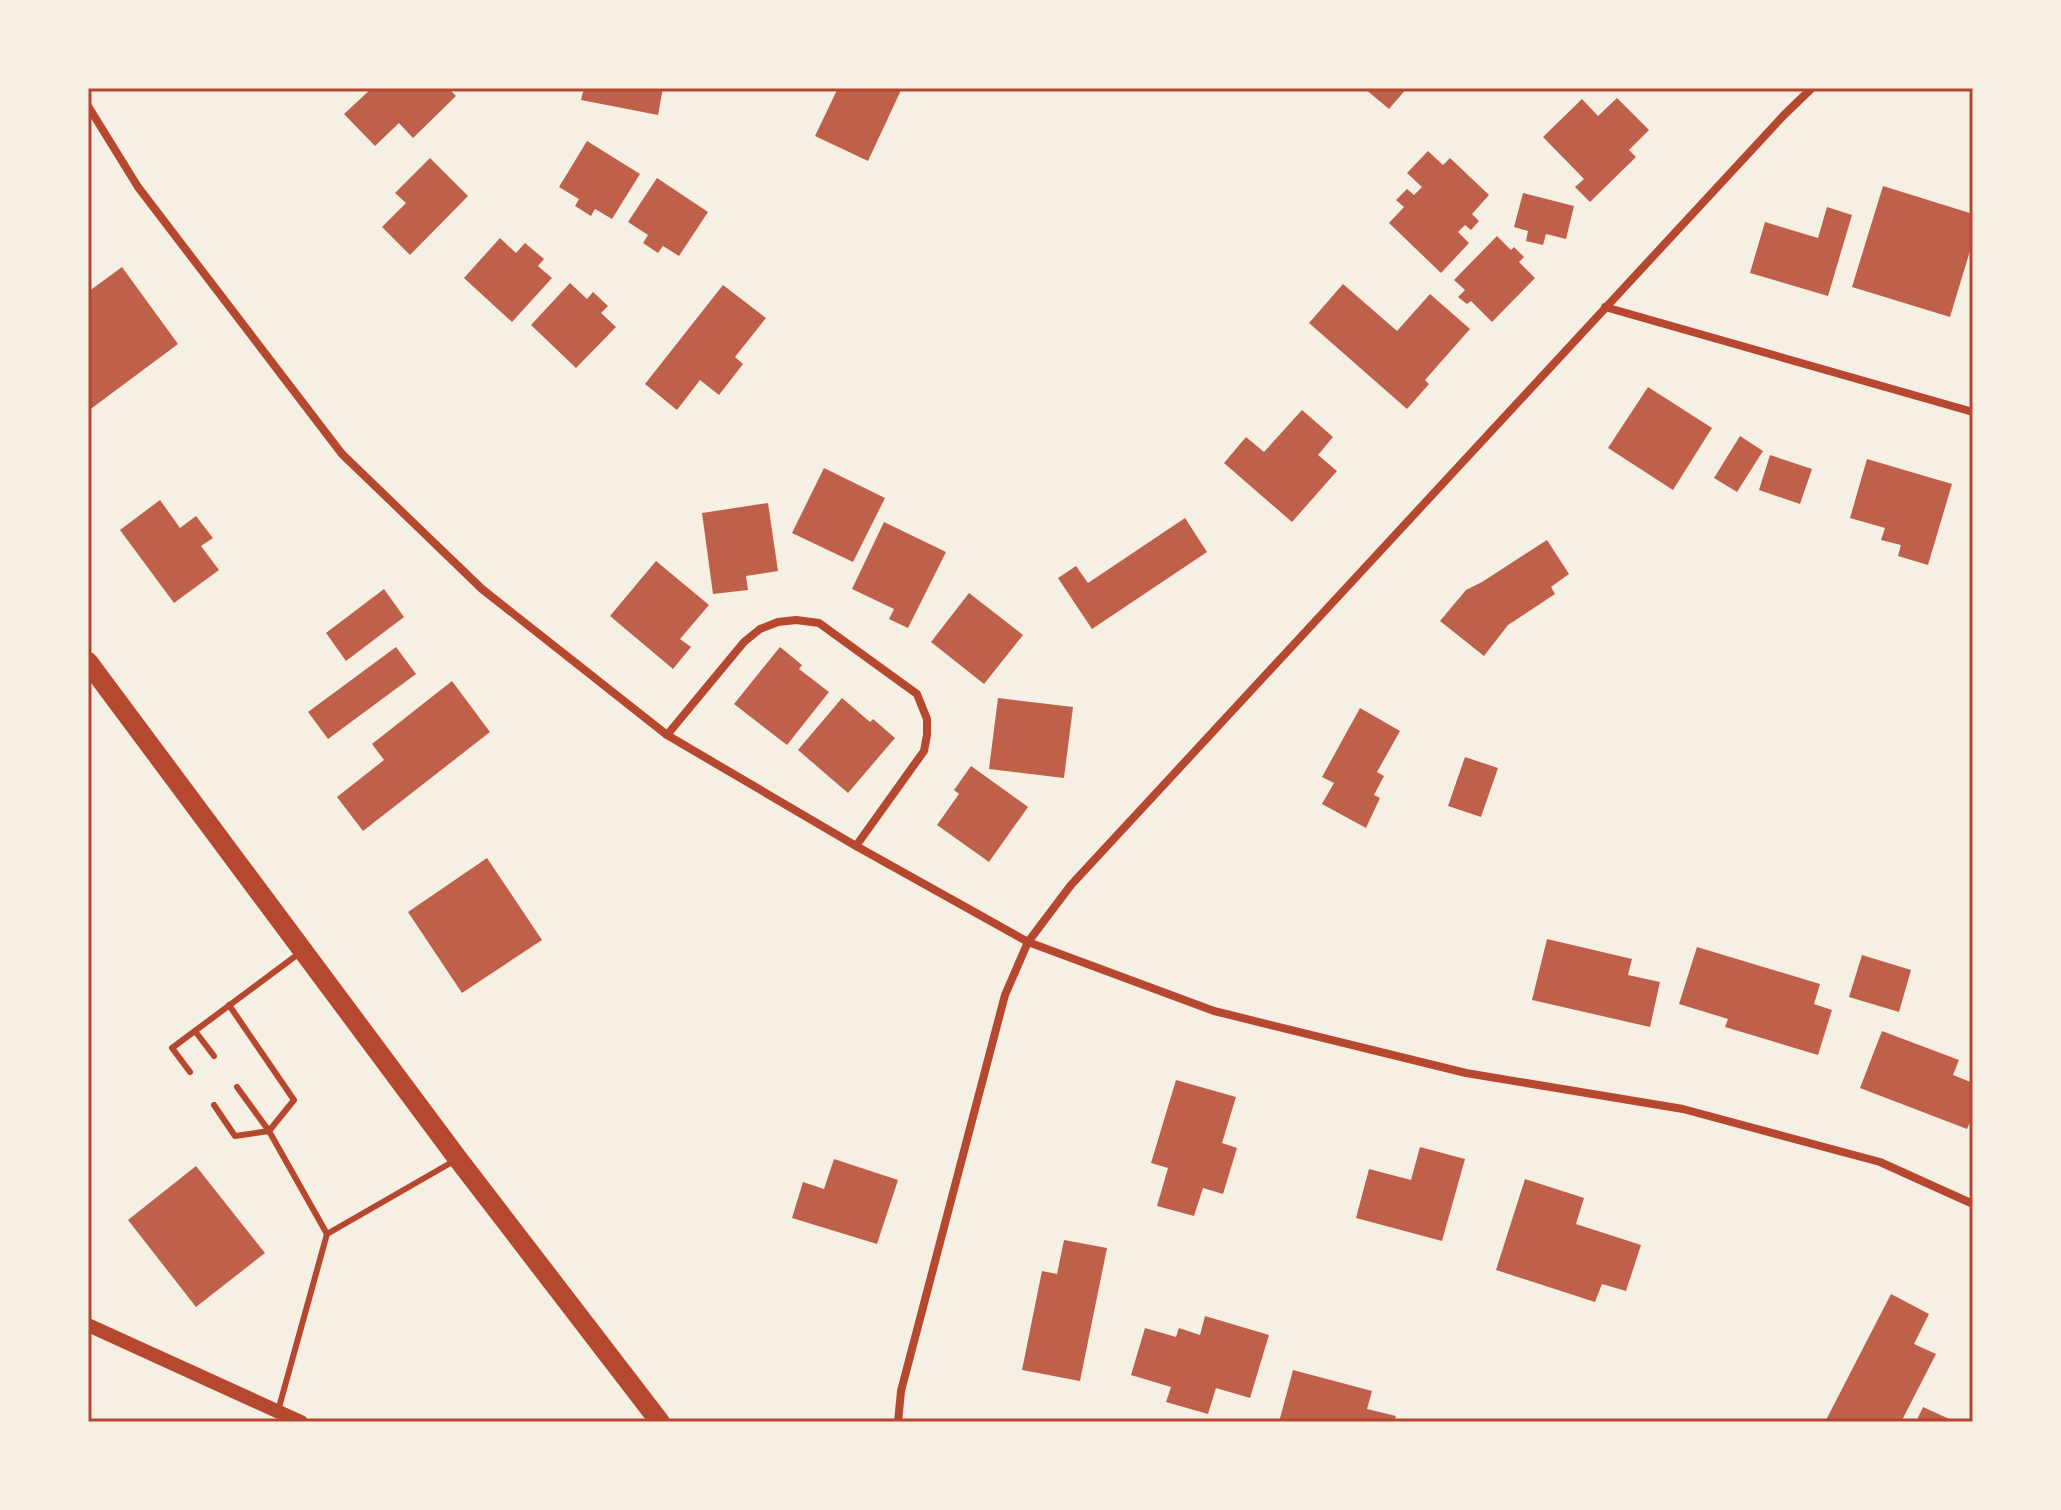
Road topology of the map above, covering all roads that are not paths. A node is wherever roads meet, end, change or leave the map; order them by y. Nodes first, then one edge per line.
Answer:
1 (1812, 88) edge
2 (88, 106) edge
3 (1605, 307) junction
4 (1973, 412) edge
5 (88, 662) edge
6 (667, 735) junction
7 (856, 846) junction
8 (1028, 942) junction
9 (304, 950) junction
10 (229, 1005) junction
11 (195, 1031) junction
12 (214, 1056) dead end
13 (190, 1072) dead end
14 (237, 1087) dead end
15 (214, 1105) dead end
16 (269, 1131) junction
17 (458, 1159) junction
18 (1973, 1204) edge
19 (327, 1234) junction
20 (88, 1325) edge
21 (278, 1411) junction
22 (301, 1422) edge
23 (660, 1422) edge
24 (898, 1422) edge

1 - 3 street
2 - 6 street
3 - 4 street
3 - 8 street
5 - 9 main road
6 - 7 street
6 - 7 street
7 - 8 street
8 - 18 street
8 - 24 street
9 - 10 lane
9 - 17 main road
10 - 11 lane
10 - 16 lane
11 - 12 lane
11 - 13 lane
14 - 16 lane
15 - 16 lane
16 - 19 lane
17 - 19 lane
17 - 23 main road
19 - 21 lane
20 - 21 street
21 - 22 street

